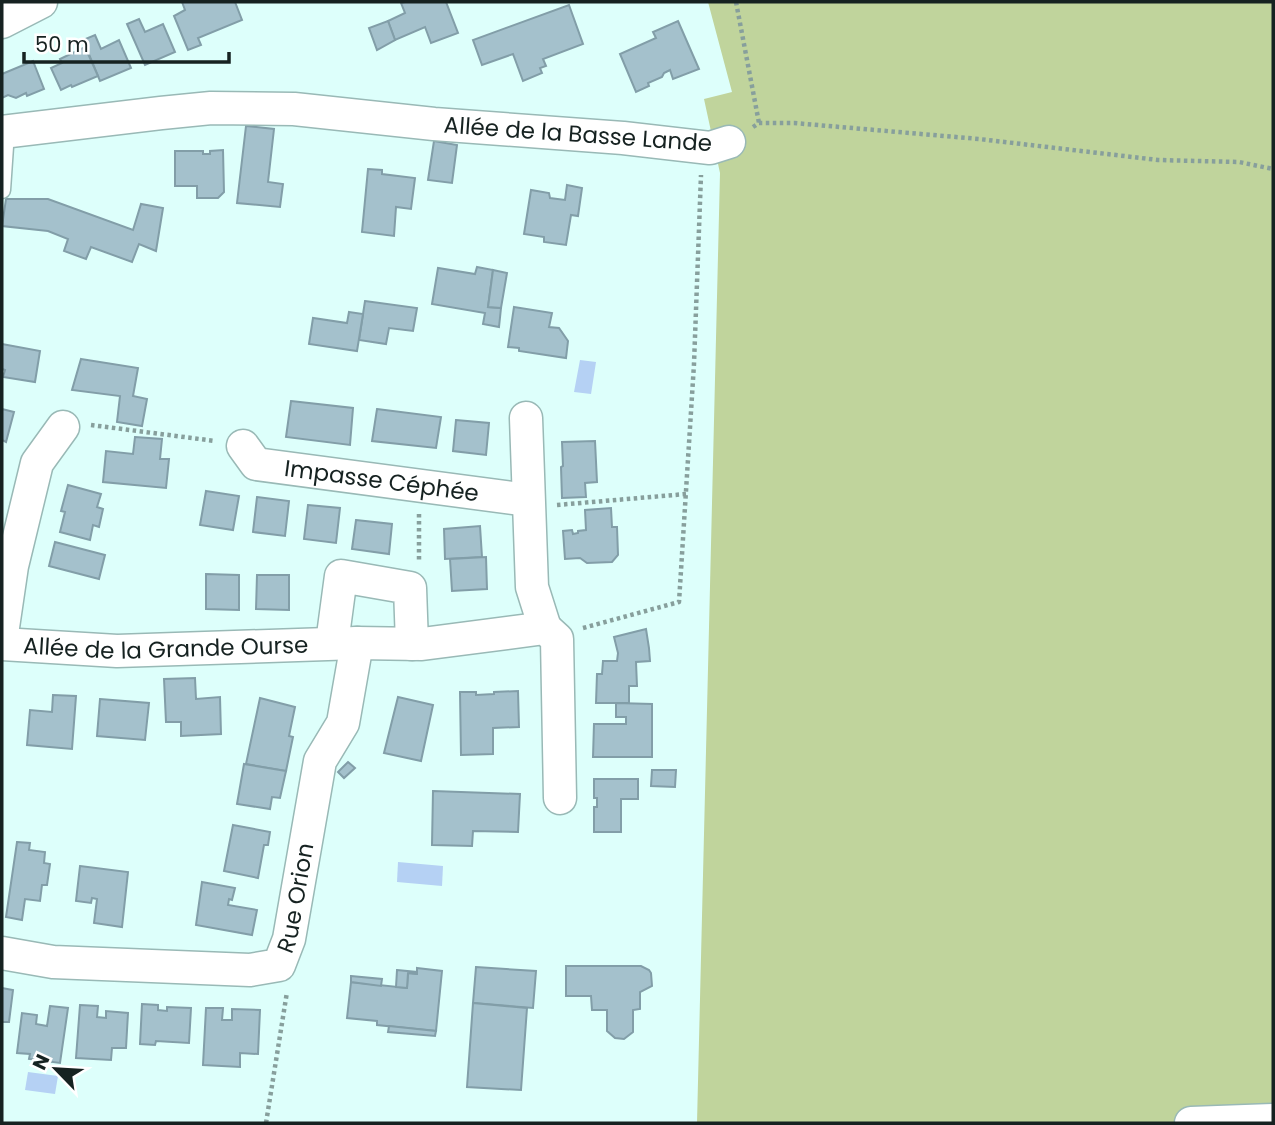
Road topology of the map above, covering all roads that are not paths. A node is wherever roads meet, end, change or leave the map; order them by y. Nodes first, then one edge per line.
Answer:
1 (41, 2) edge
2 (2, 22) edge
3 (4, 132) edge
4 (716, 144) road end
5 (2, 190) edge
6 (526, 418) dead end
7 (63, 427) road end
8 (243, 446) road end
9 (528, 500) junction
10 (2, 634) edge
11 (551, 634) junction
12 (345, 643) junction
13 (2, 644) edge
14 (412, 644) junction
15 (560, 798) dead end
16 (2, 954) edge
17 (1273, 1120) edge
18 (1191, 1123) edge

1 - 2 street
3 - 4 street, Allée de la Basse Lande
3 - 5 lane
6 - 9 street
7 - 10 street
8 - 9 street, Impasse Céphée
9 - 11 street
11 - 14 street, Allée de la Grande Ourse
11 - 15 street
12 - 13 street, Allée de la Grande Ourse
12 - 14 street, Allée de la Grande Ourse
12 - 14 street, Allée de la Grande Ourse
12 - 16 street, Rue Orion
17 - 18 street

